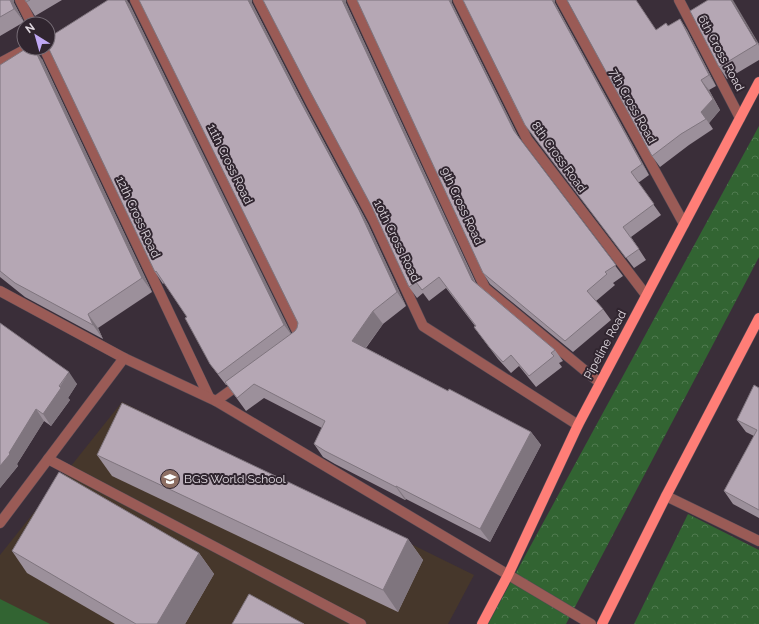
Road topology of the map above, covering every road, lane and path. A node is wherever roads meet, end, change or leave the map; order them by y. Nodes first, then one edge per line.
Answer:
1 (20, 0) edge
2 (135, 0) edge
3 (352, 0) edge
4 (458, 0) edge
5 (560, 0) edge
6 (679, 0) edge
7 (272, 2) edge
8 (260, 3) edge
9 (28, 16) edge
10 (16, 54) edge
11 (48, 56) edge
12 (0, 63) edge
13 (759, 82) edge
14 (740, 118) junction
15 (684, 224) junction
16 (0, 292) edge
17 (646, 295) junction
18 (759, 318) edge
19 (289, 348) edge
20 (124, 358) junction
21 (246, 379) edge
22 (600, 383) junction
23 (212, 399) junction
24 (578, 425) junction
25 (48, 459) junction
26 (666, 496) junction
27 (0, 523) edge
28 (759, 541) edge
29 (508, 575) junction
30 (360, 624) edge
31 (482, 624) edge
32 (590, 624) edge
33 (602, 624) edge

1 - 9 street
2 - 19 street, 11th Cross Road
3 - 22 street, 9th Cross Road
4 - 17 street, 8th Cross Road
5 - 15 street, 7th Cross Road
6 - 14 street, 6th Cross Road
7 - 8 street
8 - 24 street, 10th Cross Road
10 - 12 street
11 - 23 street, 12th Cross Road
13 - 14 main road, Pipeline Road
14 - 15 main road, Pipeline Road
15 - 17 main road, Pipeline Road
16 - 20 street
17 - 22 main road, Pipeline Road
18 - 26 main road
20 - 23 street
20 - 25 street
21 - 23 street
22 - 24 main road, Pipeline Road
23 - 29 street
24 - 29 main road, Pipeline Road
25 - 27 street
25 - 30 street
26 - 28 street
26 - 33 main road
29 - 31 main road, Pipeline Road
29 - 32 street

